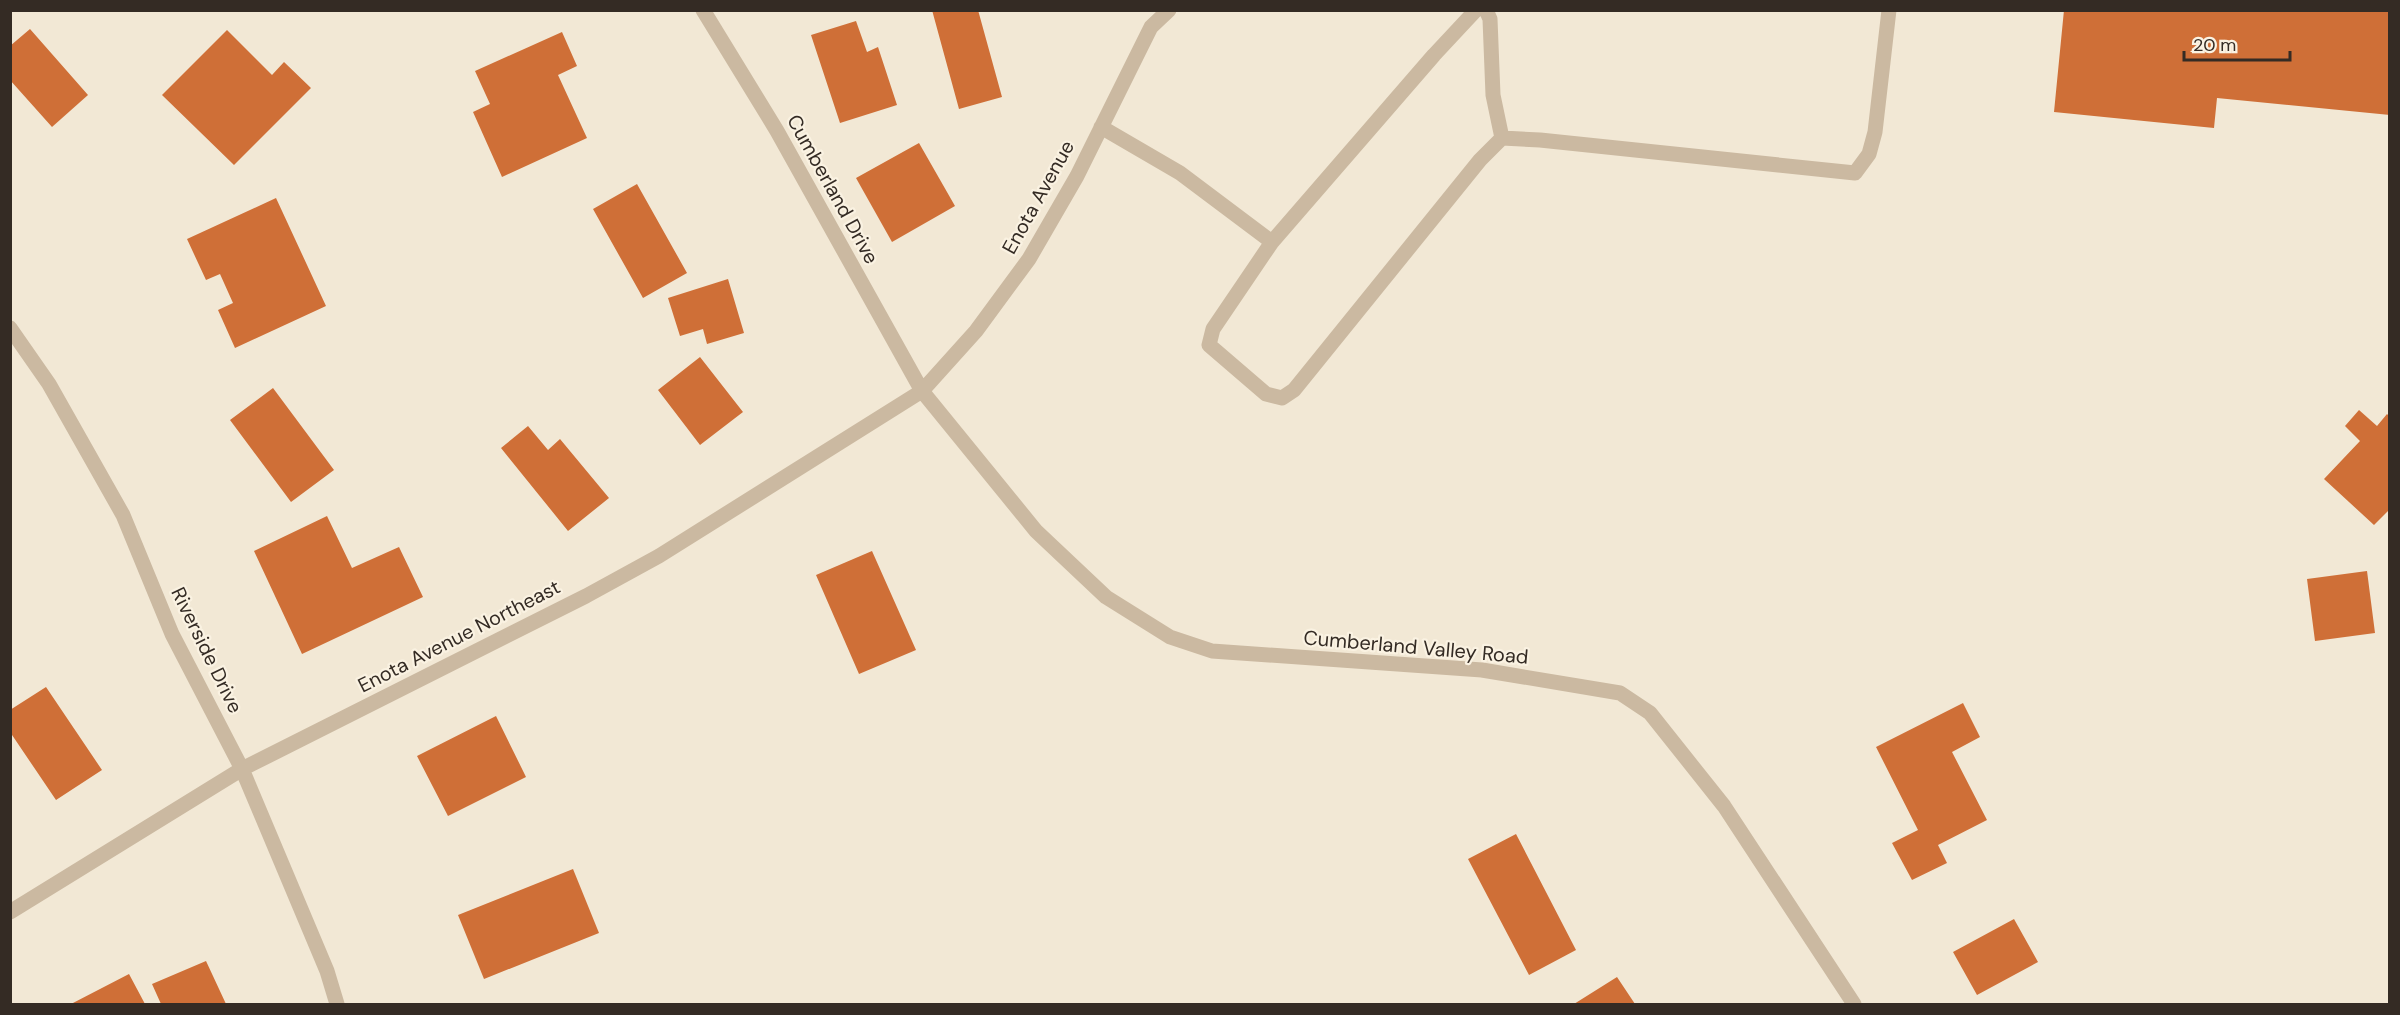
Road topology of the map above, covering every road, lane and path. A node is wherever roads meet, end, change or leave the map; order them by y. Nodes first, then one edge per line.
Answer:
1 (703, 10) edge
2 (1169, 10) edge
3 (1476, 10) edge
4 (1486, 10) edge
5 (1888, 10) edge
6 (1101, 127) junction
7 (1502, 138) junction
8 (1272, 242) junction
9 (10, 328) edge
10 (922, 391) junction
11 (242, 769) junction
12 (10, 912) edge
13 (337, 1005) edge
14 (1854, 1005) edge

1 - 10 street, Cumberland Drive
2 - 6 street, Enota Avenue
3 - 8 street
4 - 7 street
5 - 7 street
6 - 8 street
6 - 10 street, Enota Avenue
7 - 8 street
9 - 11 street, Riverside Drive
10 - 11 street, Enota Avenue Northeast
10 - 14 street, Cumberland Valley Road
11 - 12 street, Enota Avenue Northeast
11 - 13 street, Riverside Drive

